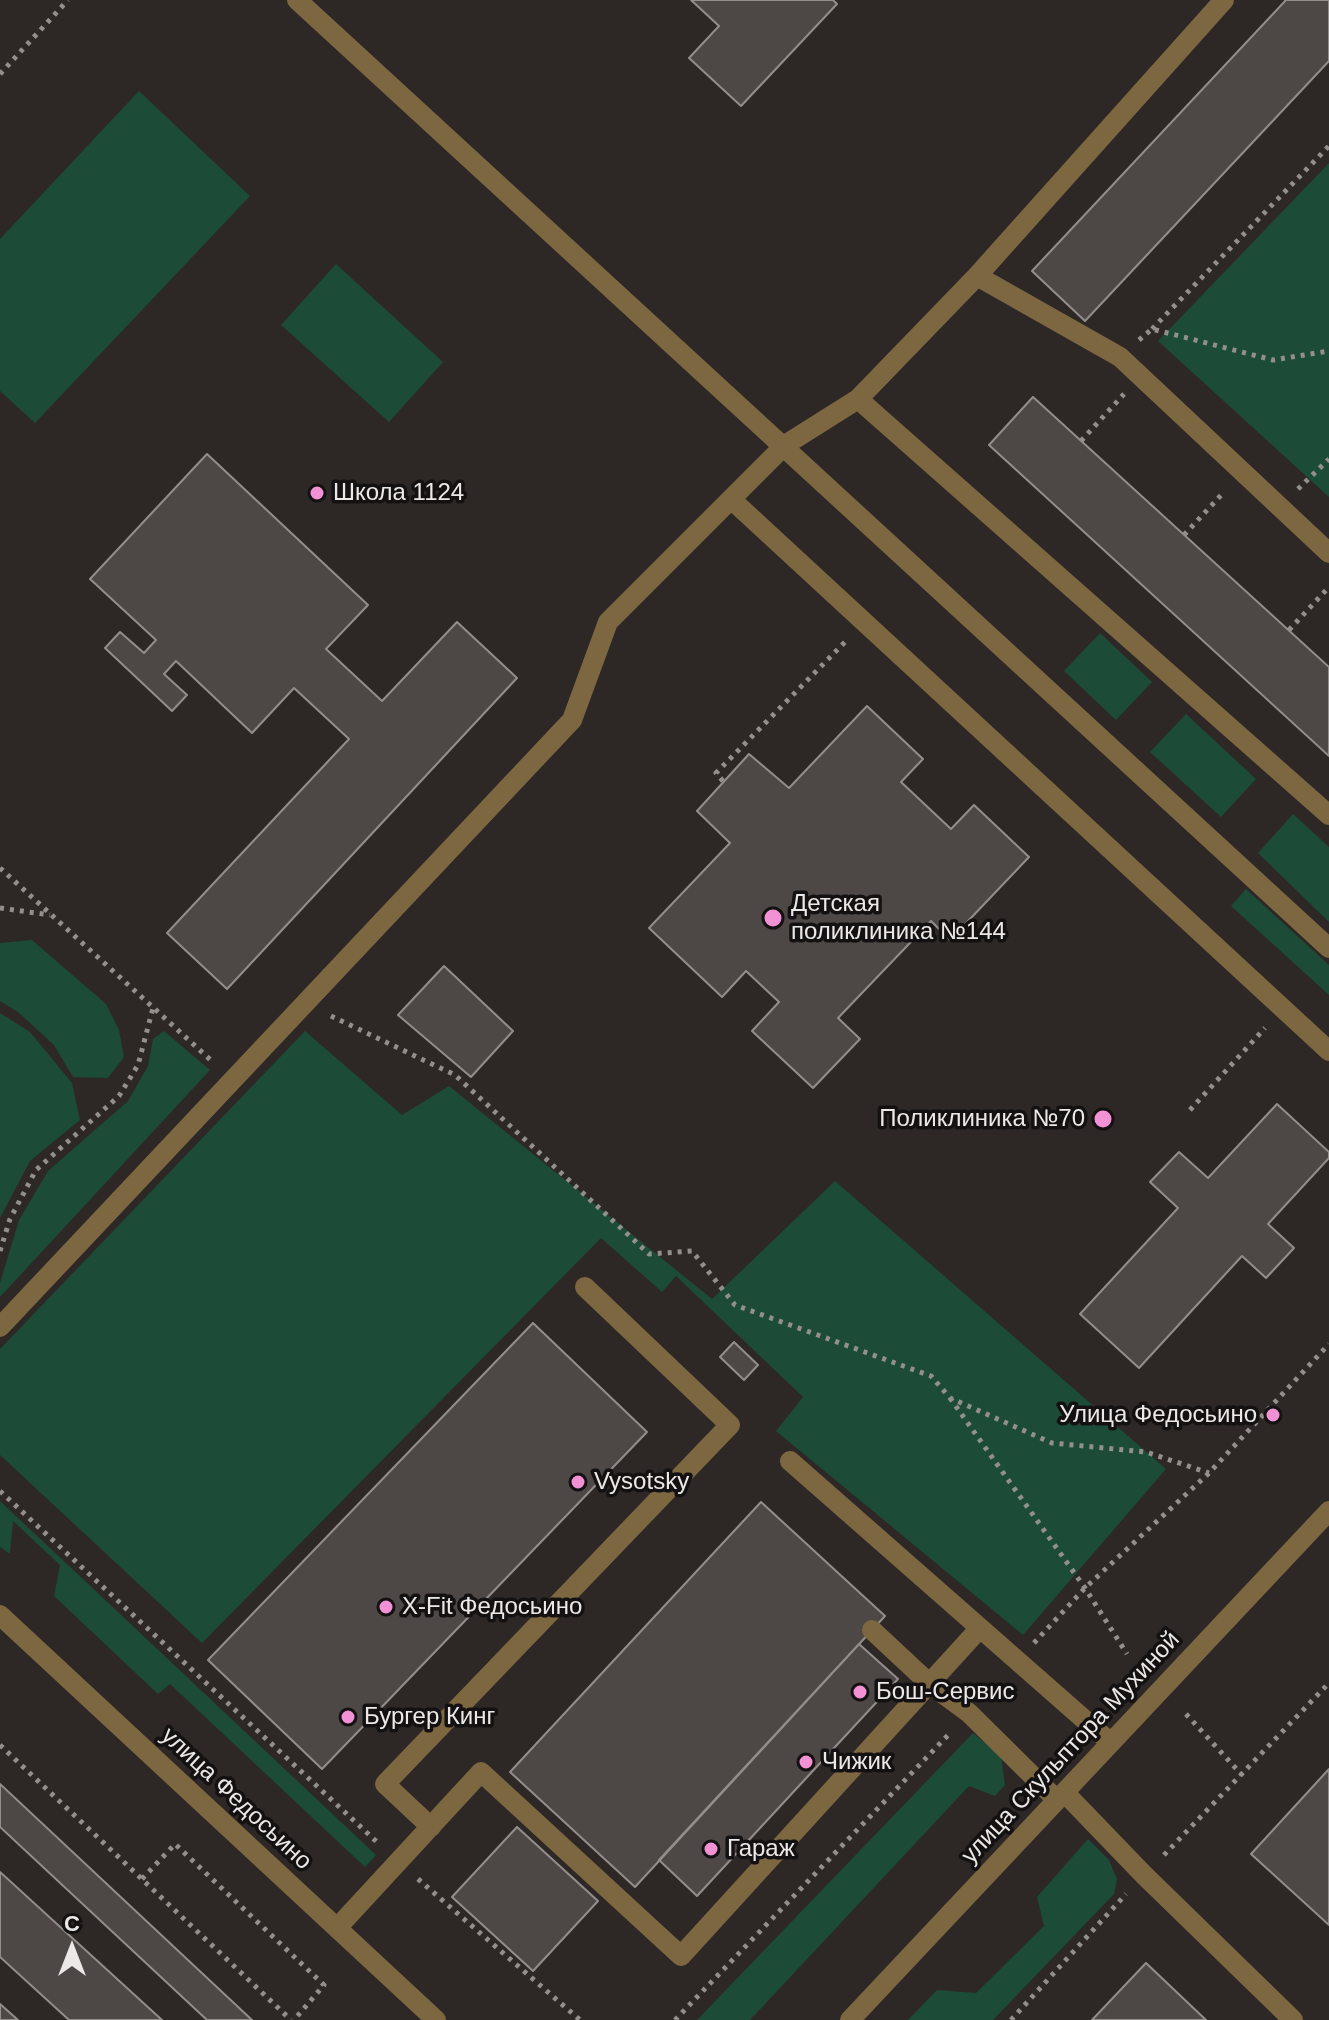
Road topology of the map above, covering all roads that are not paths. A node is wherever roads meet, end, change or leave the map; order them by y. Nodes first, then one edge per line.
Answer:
1 (297, 0) edge
2 (1224, 0) edge
3 (977, 276) junction
4 (858, 399) junction
5 (785, 445) junction
6 (732, 500) junction
7 (1329, 553) edge
8 (1329, 815) edge
9 (1329, 948) edge
10 (1329, 1051) edge
11 (585, 1287) dead end
12 (0, 1327) edge
13 (790, 1461) dead end
14 (1329, 1511) edge
15 (0, 1615) edge
16 (980, 1628) junction
17 (872, 1630) dead end
18 (931, 1685) junction
19 (1111, 1743) junction
20 (1061, 1796) junction
21 (431, 1827) junction
22 (337, 1928) junction
23 (436, 2020) edge
24 (850, 2020) edge
25 (1293, 2020) edge

1 - 5 street
2 - 3 street
3 - 4 street
3 - 7 street
4 - 5 street
4 - 8 street
5 - 6 street
5 - 9 street
6 - 10 street
6 - 12 street
11 - 21 street
13 - 16 street
14 - 19 street, улица Скульптора Мухиной
15 - 22 street, улица Федосьино
16 - 18 street
16 - 19 street
17 - 18 street
18 - 20 street
18 - 21 street
19 - 20 street, улица Скульптора Мухиной
20 - 24 street, улица Скульптора Мухиной
20 - 25 street
21 - 22 street
22 - 23 street, улица Федосьино

